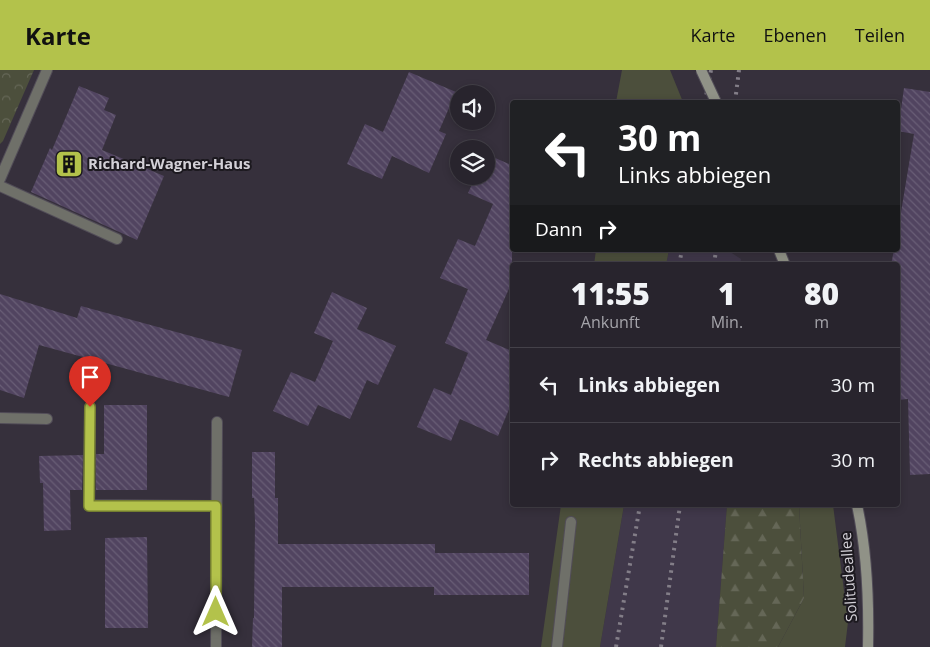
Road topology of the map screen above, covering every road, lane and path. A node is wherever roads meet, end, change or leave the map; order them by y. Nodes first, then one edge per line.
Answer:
1 (47, 70) edge
2 (701, 70) edge
3 (715, 100) edge
4 (0, 180) edge
5 (0, 186) edge
6 (117, 239) dead end
7 (90, 407) dead end
8 (0, 418) edge
9 (47, 419) dead end
10 (216, 422) dead end
11 (216, 506) junction
12 (857, 507) edge
13 (571, 522) dead end
14 (216, 647) edge
15 (557, 647) edge
16 (868, 647) edge

1 - 4 street
2 - 3 main road, bridge
5 - 6 street
7 - 11 street
8 - 9 street
10 - 11 street
11 - 14 street
12 - 16 main road, Solitudeallee
13 - 15 street

